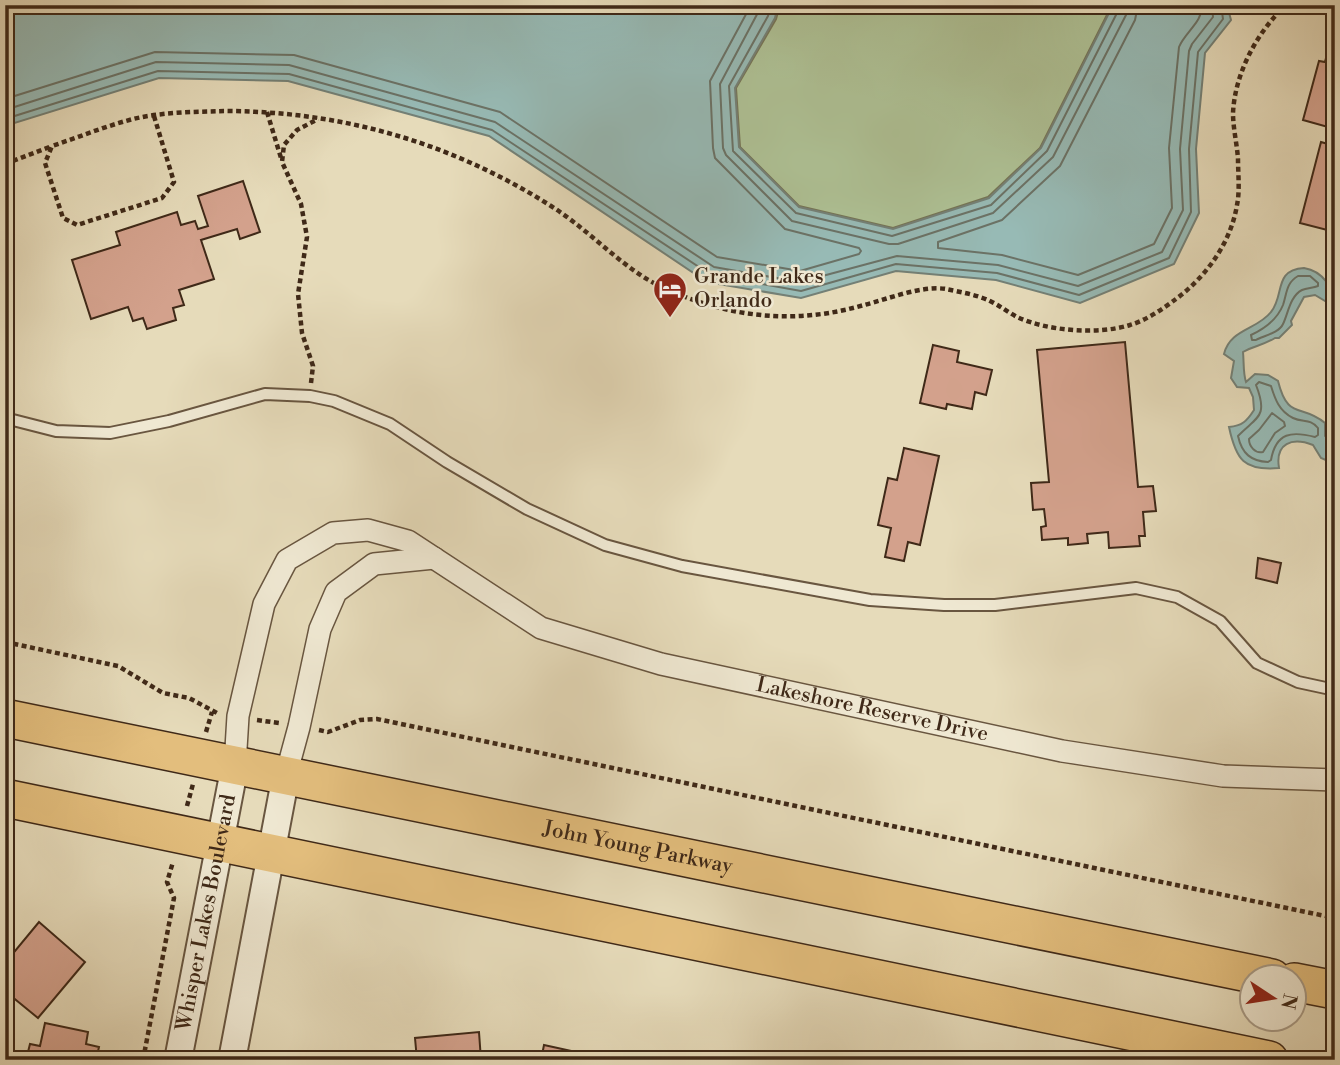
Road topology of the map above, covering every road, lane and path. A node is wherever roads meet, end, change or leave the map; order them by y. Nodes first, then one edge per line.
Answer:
1 (1286, 5) edge
2 (267, 112) junction
3 (154, 116) junction
4 (319, 118) junction
5 (52, 146) junction
6 (282, 162) junction
7 (5, 164) edge
8 (310, 396) junction
9 (5, 418) edge
10 (434, 558) junction
11 (5, 642) edge
12 (1335, 690) edge
13 (212, 712) junction
14 (237, 716) junction
15 (5, 718) edge
16 (299, 727) junction
17 (199, 758) junction
18 (235, 765) junction
19 (286, 775) junction
20 (1335, 780) edge
21 (5, 798) edge
22 (180, 834) junction
23 (219, 842) junction
24 (270, 853) junction
25 (1335, 918) edge
26 (1238, 971) edge
27 (1308, 985) edge
28 (1335, 990) edge
29 (143, 1060) edge
30 (178, 1060) edge
31 (232, 1060) edge
32 (1269, 1060) edge

1 - 4 path
2 - 3 path
2 - 4 path
2 - 6 path
3 - 5 path
3 - 5 path
4 - 6 path
5 - 7 path
6 - 8 path
8 - 9 lane
8 - 12 lane
10 - 14 street, Lakeshore Reserve Drive
10 - 16 street
10 - 20 street, Lakeshore Reserve Drive
11 - 13 path
13 - 14 path
13 - 17 path
14 - 16 path
14 - 18 street, Lakeshore Reserve Drive
15 - 17 highway, John Young Parkway
16 - 19 street
16 - 25 path
17 - 18 highway, John Young Parkway
17 - 22 path
18 - 19 highway, John Young Parkway
18 - 23 street, Whisper Lakes Boulevard
19 - 24 street
19 - 26 highway, John Young Parkway
21 - 22 highway
22 - 23 highway
22 - 29 path
23 - 24 highway
23 - 30 street, Whisper Lakes Boulevard
24 - 31 street
24 - 32 highway
27 - 28 highway

